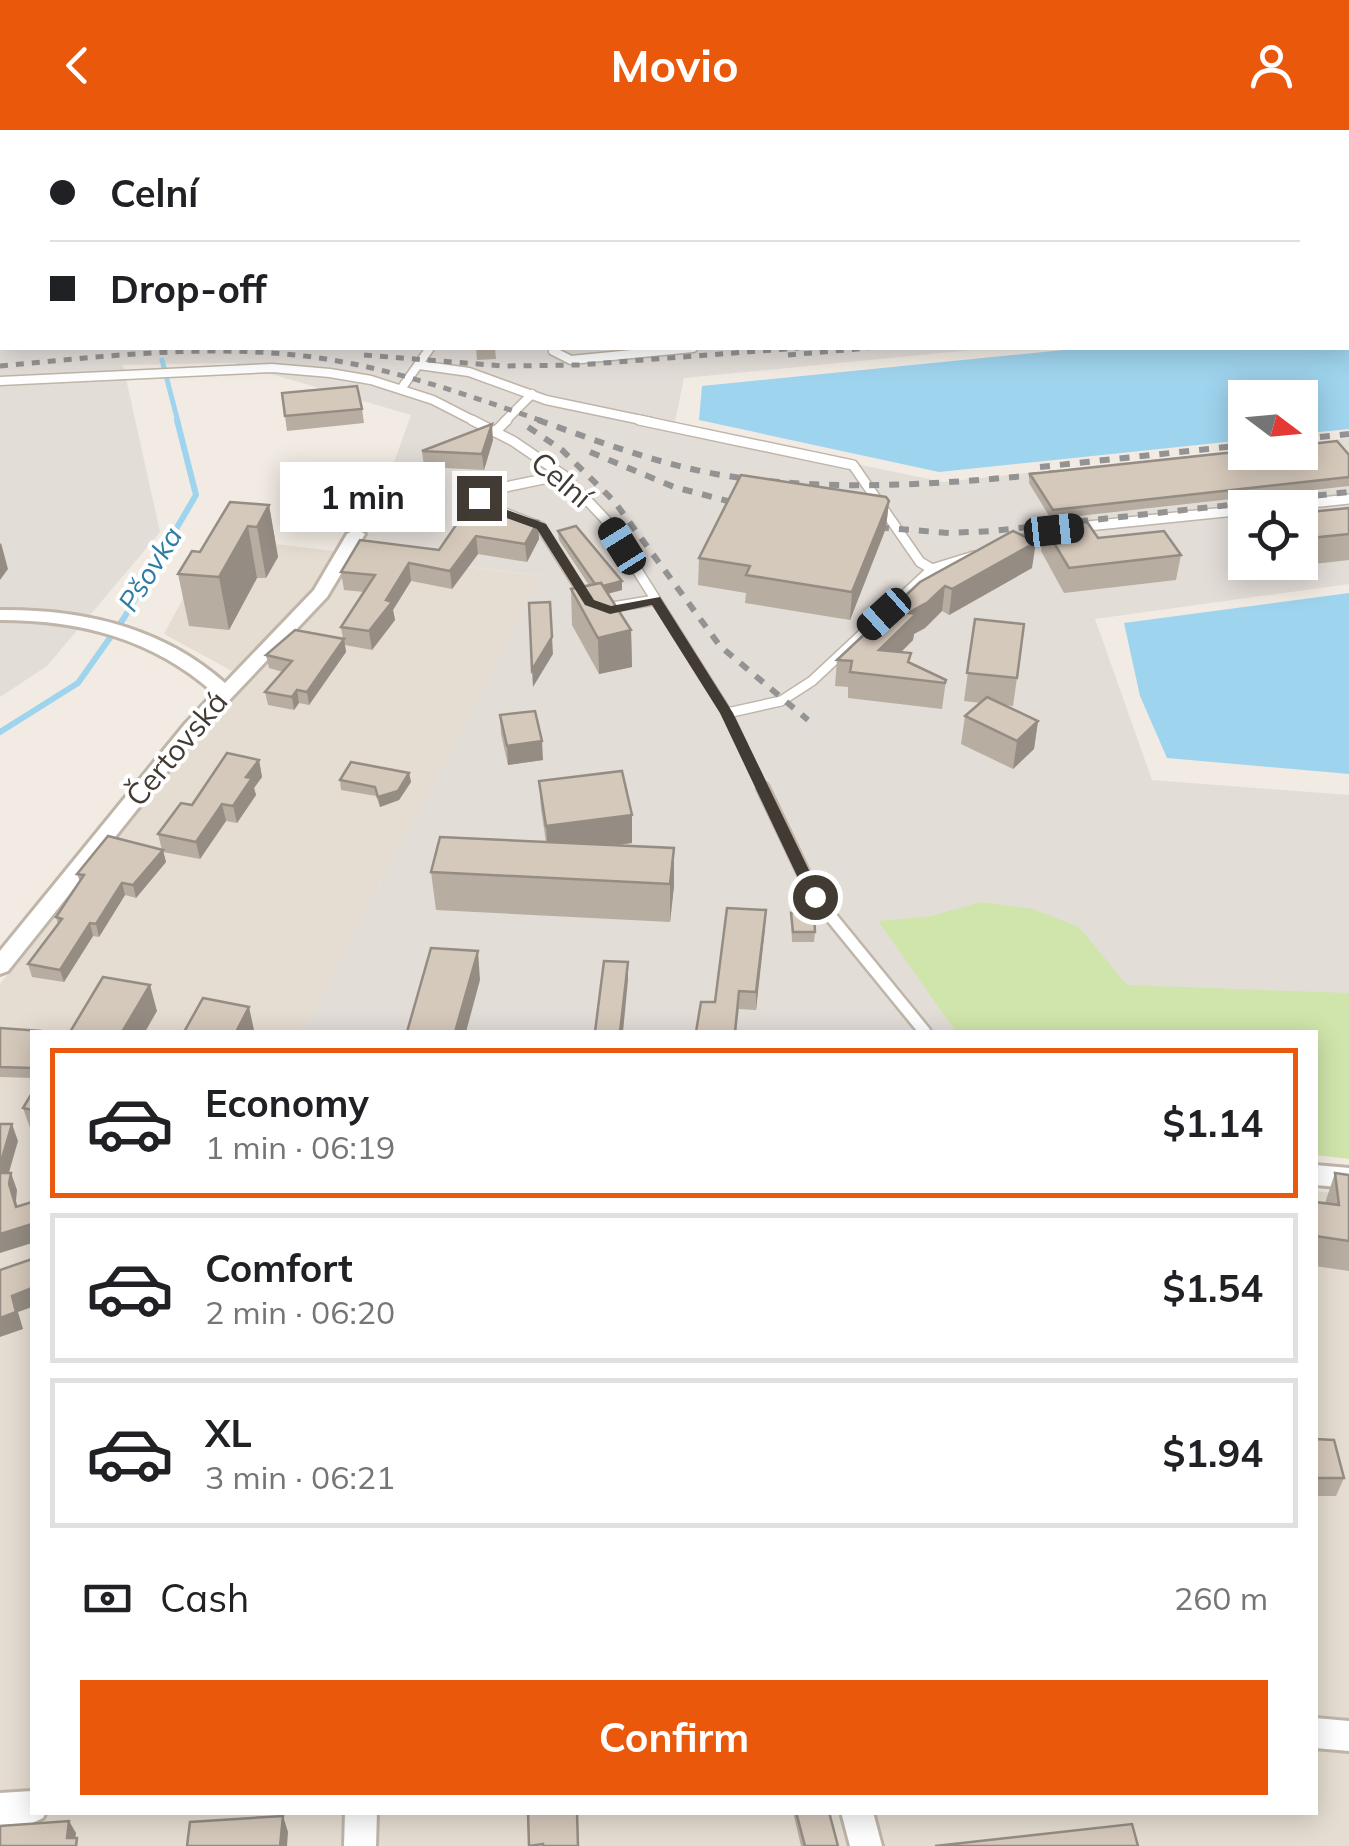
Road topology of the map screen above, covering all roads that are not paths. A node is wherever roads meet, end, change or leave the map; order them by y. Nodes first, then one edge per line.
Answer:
1 (429, 350) edge
2 (553, 350) edge
3 (673, 350) edge
4 (420, 365) junction
5 (0, 381) edge
6 (400, 389) junction
7 (532, 394) junction
8 (494, 432) junction
9 (563, 475) junction
10 (1349, 499) edge
11 (1318, 502) edge
12 (1228, 512) edge
13 (356, 534) dead end
14 (1002, 546) edge
15 (984, 552) edge
16 (932, 569) junction
17 (656, 600) junction
18 (0, 615) edge
19 (224, 692) junction
20 (726, 713) junction
21 (0, 966) edge
22 (923, 1030) edge
23 (1318, 1175) edge
24 (1349, 1178) edge
25 (1318, 1733) edge
26 (1349, 1736) edge
27 (30, 1807) edge
28 (0, 1809) edge
29 (361, 1815) edge
30 (858, 1815) edge
31 (360, 1846) edge
32 (866, 1846) edge

1 - 4 lane
2 - 3 lane
4 - 6 lane
4 - 7 lane
5 - 6 lane, Celní
6 - 8 lane, Celní
7 - 8 lane
7 - 16 lane
8 - 9 lane, Celní
9 - 17 lane, Celní
9 - 17 lane
10 - 11 lane
12 - 14 lane
13 - 19 street, Čertovská
15 - 16 lane
16 - 20 lane
17 - 20 lane, Celní
18 - 19 street
19 - 21 street, Čertovská
20 - 22 lane, Celní
23 - 24 street
25 - 26 street
27 - 28 street
29 - 31 street
30 - 32 street

